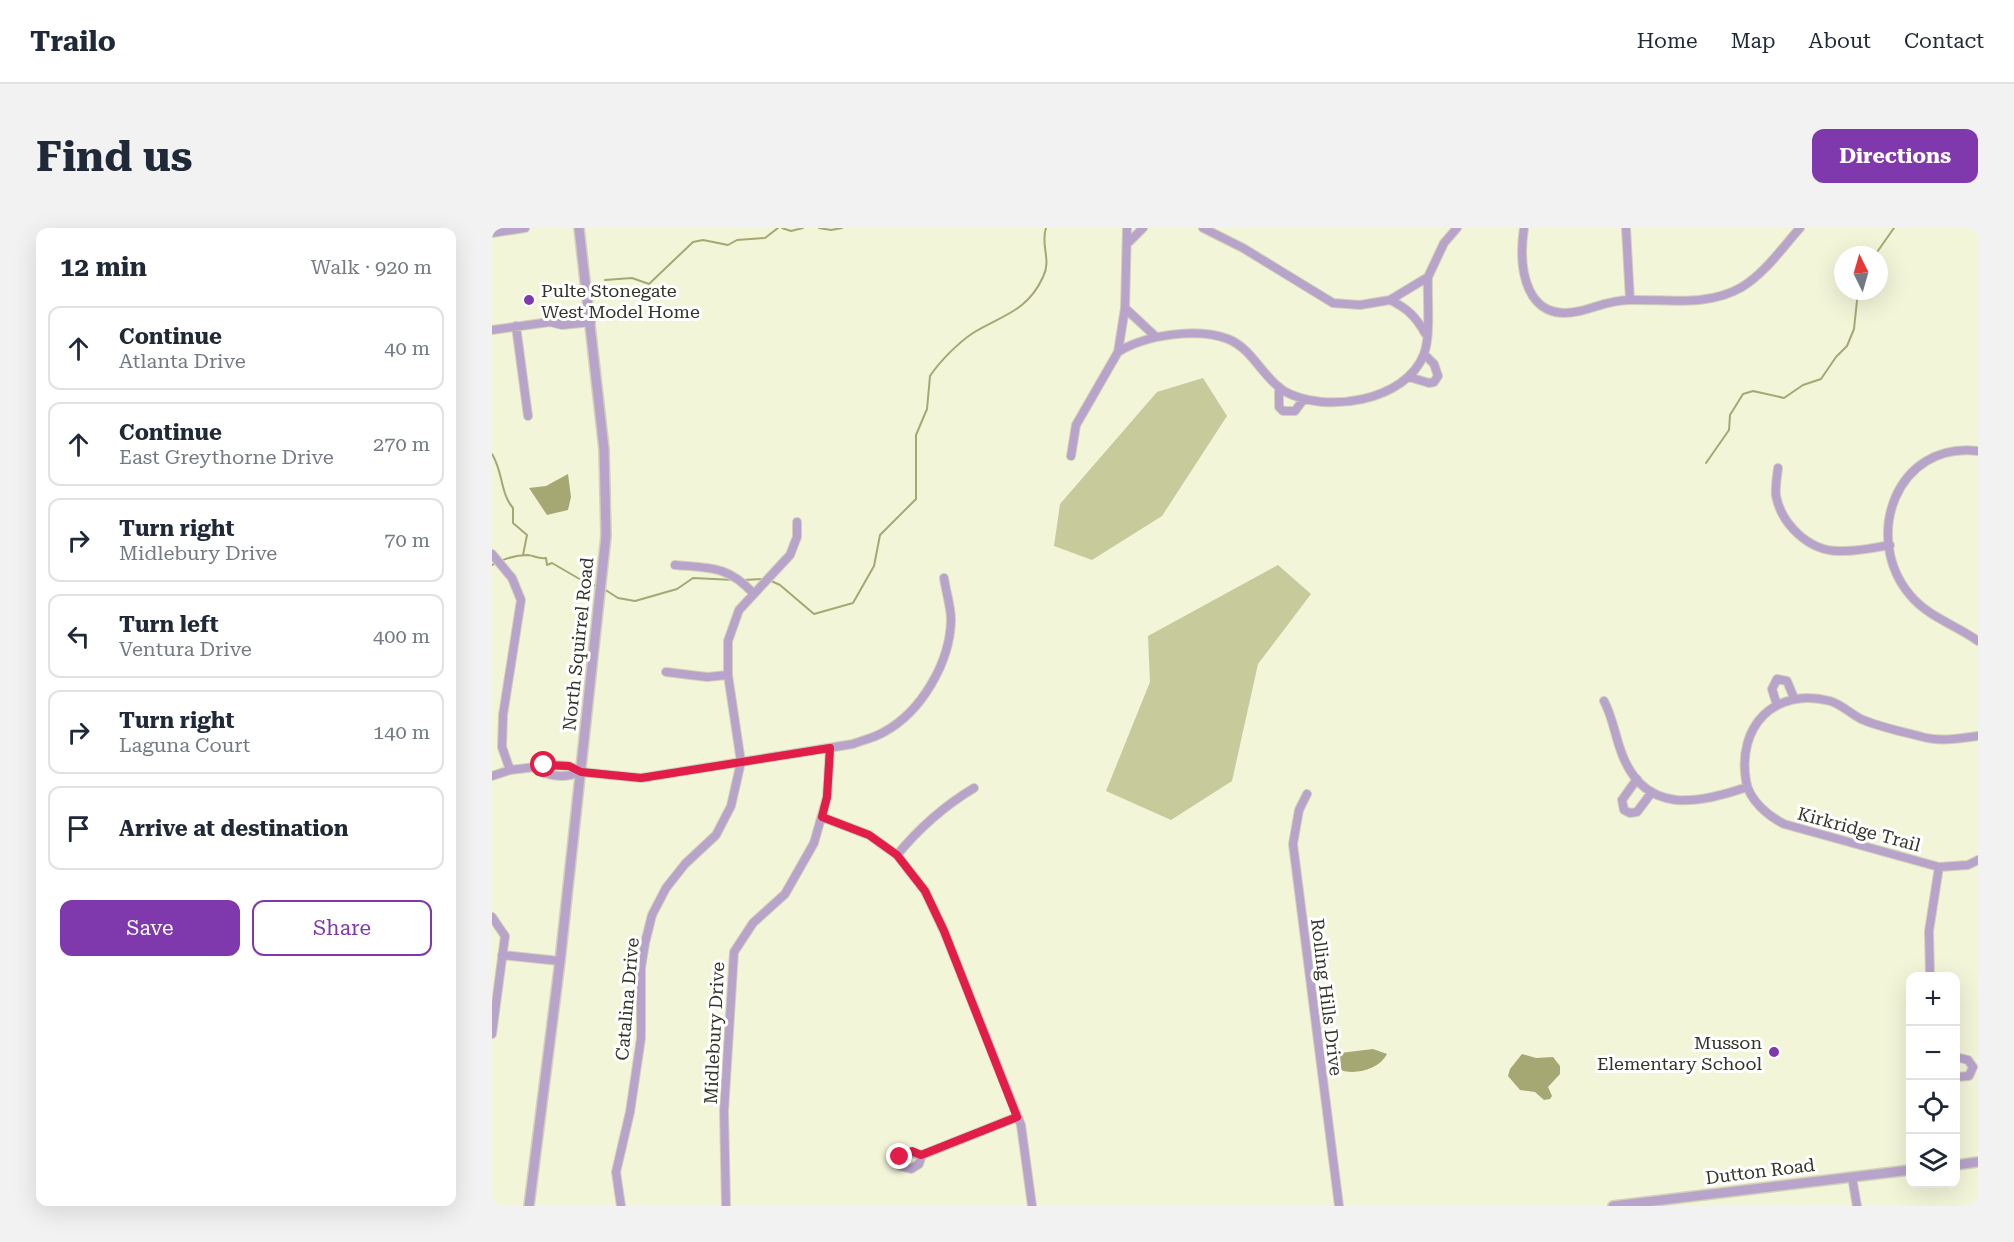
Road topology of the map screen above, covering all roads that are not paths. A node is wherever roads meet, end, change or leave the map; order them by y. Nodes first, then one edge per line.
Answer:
1 (525, 228) edge
2 (579, 228) edge
3 (1127, 228) edge
4 (1143, 228) edge
5 (1203, 228) edge
6 (1442, 228) edge
7 (1457, 228) edge
8 (1524, 228) edge
9 (1626, 228) edge
10 (1800, 228) edge
11 (492, 232) edge
12 (1450, 235) junction
13 (1129, 242) junction
14 (1428, 276) junction
15 (1390, 300) junction
16 (1630, 300) junction
17 (1125, 308) junction
18 (590, 310) junction
19 (550, 322) junction
20 (591, 322) junction
21 (516, 326) junction
22 (492, 330) edge
23 (1426, 335) junction
24 (1155, 336) junction
25 (1118, 352) junction
26 (1424, 354) junction
27 (1409, 377) junction
28 (1279, 387) junction
29 (1304, 400) junction
30 (528, 416) dead end
31 (1978, 451) edge
32 (1071, 456) dead end
33 (1778, 468) dead end
34 (797, 522) dead end
35 (1890, 545) junction
36 (492, 554) edge
37 (675, 565) dead end
38 (944, 578) dead end
39 (753, 593) junction
40 (1978, 641) edge
41 (666, 672) dead end
42 (728, 675) junction
43 (1794, 698) junction
44 (1604, 701) dead end
45 (1777, 705) junction
46 (1978, 736) edge
47 (830, 748) junction
48 (741, 762) junction
49 (510, 770) junction
50 (581, 772) junction
51 (492, 776) edge
52 (1637, 779) junction
53 (1747, 787) junction
54 (974, 788) dead end
55 (1652, 792) junction
56 (1307, 794) dead end
57 (822, 817) junction
58 (897, 855) junction
59 (1978, 860) edge
60 (1939, 867) junction
61 (492, 917) edge
62 (502, 955) junction
63 (560, 961) junction
64 (1930, 972) edge
65 (494, 998) edge
66 (492, 1034) edge
67 (1960, 1058) edge
68 (1960, 1077) edge
69 (1017, 1117) junction
70 (921, 1155) dead end
71 (1978, 1162) edge
72 (1960, 1164) edge
73 (1906, 1171) edge
74 (1852, 1177) junction
75 (619, 1205) edge
76 (529, 1206) edge
77 (726, 1206) edge
78 (1032, 1206) edge
79 (1339, 1206) edge
80 (1613, 1206) edge
81 (1857, 1206) edge

1 - 11 street
2 - 18 street, North Squirrel Road
3 - 13 street
4 - 13 street
5 - 15 street
6 - 12 street
7 - 12 street
8 - 16 street
9 - 16 street
10 - 16 street
12 - 14 street
13 - 17 street
14 - 15 street
14 - 23 street
15 - 23 street
17 - 24 street
17 - 25 street
18 - 19 street
18 - 20 street, North Squirrel Road
19 - 20 street
19 - 21 street
20 - 50 street, North Squirrel Road
21 - 22 street
21 - 30 street
23 - 26 street
24 - 25 street
24 - 28 street
25 - 32 street
26 - 27 street
26 - 27 street
27 - 29 street
28 - 29 street
28 - 29 street
31 - 35 street
33 - 35 street
34 - 39 street, Catalina Drive
35 - 40 street
36 - 49 street
37 - 39 street
38 - 47 street
39 - 42 street, Catalina Drive
41 - 42 street
42 - 48 street, Catalina Drive
43 - 45 street
43 - 45 street
43 - 46 street
44 - 52 street
45 - 53 street
47 - 48 street
47 - 57 street, Midlebury Drive
48 - 50 street
48 - 75 street, Catalina Drive
49 - 50 street
49 - 51 street
50 - 63 street, North Squirrel Road
52 - 55 street
52 - 55 street
53 - 55 street
53 - 60 street, Kirkridge Trail
54 - 58 street
56 - 79 street, Rolling Hills Drive
57 - 58 street
57 - 77 street, Midlebury Drive
58 - 69 street
59 - 60 street, Kirkridge Trail
60 - 64 street
61 - 62 street
62 - 63 street
62 - 65 street
63 - 76 street, North Squirrel Road
65 - 66 street
67 - 68 street
69 - 70 street
69 - 78 street
71 - 72 street
73 - 74 street, Dutton Road
74 - 80 street, Dutton Road
74 - 81 street

